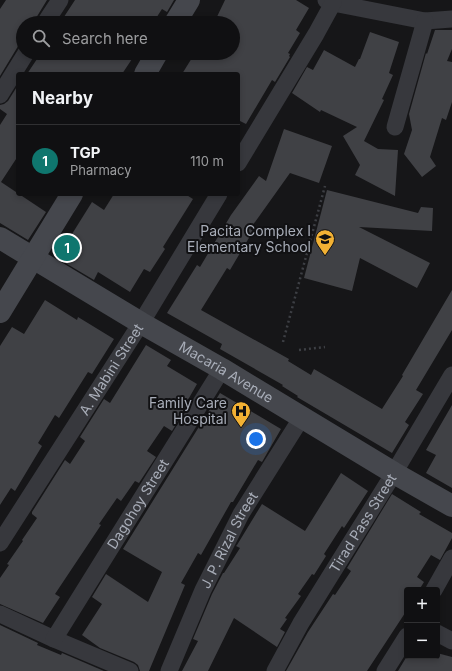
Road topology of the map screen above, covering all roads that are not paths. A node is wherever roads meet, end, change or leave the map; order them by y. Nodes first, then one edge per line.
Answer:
1 (60, 0) edge
2 (189, 0) edge
3 (329, 1) edge
4 (50, 16) edge
5 (180, 16) edge
6 (452, 19) edge
7 (425, 21) junction
8 (22, 60) edge
9 (153, 60) edge
10 (146, 72) edge
11 (0, 95) edge
12 (395, 127) dead end
13 (240, 160) edge
14 (71, 196) edge
15 (218, 196) edge
16 (0, 238) edge
17 (33, 259) junction
18 (0, 312) edge
19 (141, 323) junction
20 (222, 369) junction
21 (452, 375) edge
22 (302, 417) junction
23 (394, 473) junction
24 (452, 506) edge
25 (0, 543) edge
26 (452, 558) edge
27 (436, 587) edge
28 (0, 614) edge
29 (440, 635) edge
30 (54, 639) junction
31 (404, 641) edge
32 (452, 641) edge
33 (130, 671) edge
34 (170, 671) edge
35 (275, 671) edge
36 (385, 671) edge

1 - 4 street
2 - 5 street
3 - 7 street
3 - 13 street
6 - 7 street
7 - 12 street
8 - 11 street
9 - 10 street
14 - 17 street
15 - 19 street, A. Mabini Street
16 - 17 street, Macaria Avenue
17 - 18 street
17 - 19 street, Macaria Avenue
19 - 20 street, Macaria Avenue
19 - 25 street, A. Mabini Street
20 - 22 street, Macaria Avenue
20 - 30 street, Dagohoy Street
21 - 23 street, Tirad Pass Street
22 - 23 street, Macaria Avenue
22 - 34 street, J. P. Rizal Street
23 - 24 street, Macaria Avenue
23 - 35 street, Tirad Pass Street
26 - 27 street
28 - 30 street
29 - 32 street
30 - 33 street
31 - 36 street

